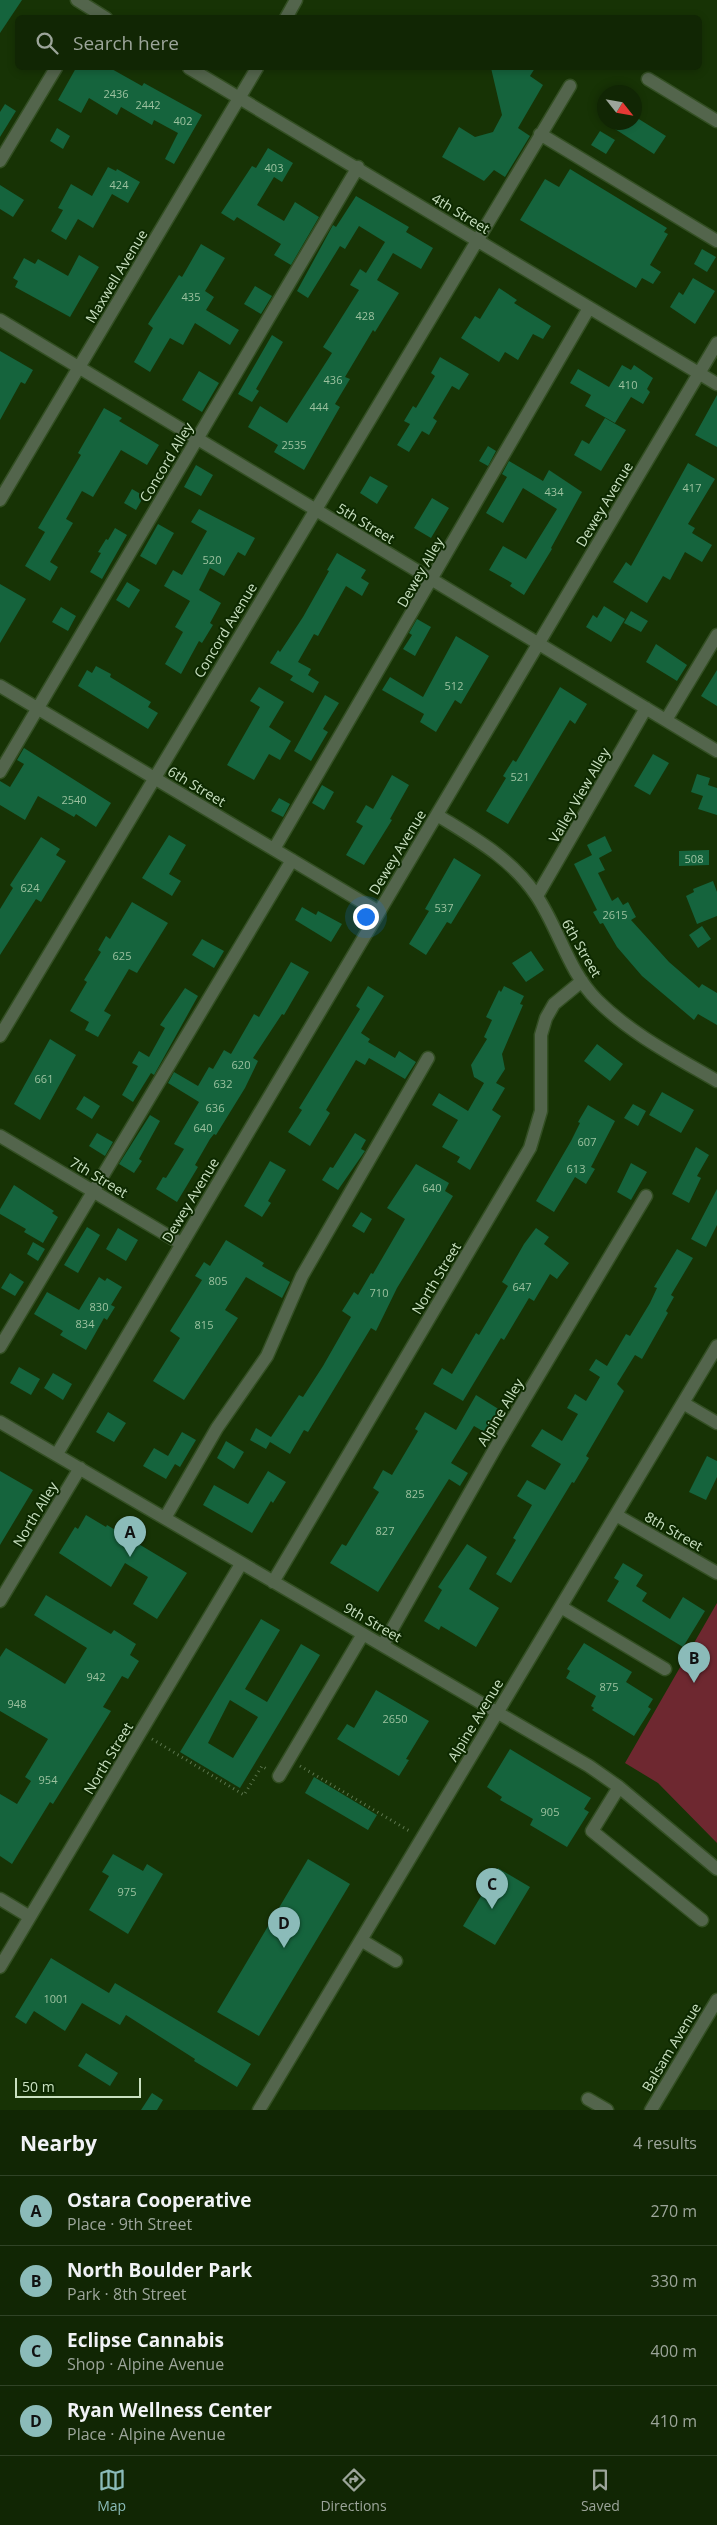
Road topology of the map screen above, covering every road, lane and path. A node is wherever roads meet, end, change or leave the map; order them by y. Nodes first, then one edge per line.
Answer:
1 (77, 0) edge
2 (296, 0) edge
3 (89, 13) edge
4 (288, 15) edge
5 (55, 70) edge
6 (192, 70) edge
7 (256, 70) edge
8 (648, 79) dead end
9 (570, 86) dead end
10 (240, 98) junction
11 (717, 121) edge
12 (540, 134) junction
13 (0, 161) edge
14 (358, 167) junction
15 (476, 240) junction
16 (717, 241) edge
17 (589, 308) junction
18 (0, 320) edge
19 (717, 343) edge
20 (79, 368) junction
21 (699, 373) junction
22 (717, 384) edge
23 (197, 439) junction
24 (0, 500) edge
25 (315, 509) junction
26 (433, 580) junction
27 (717, 635) edge
28 (538, 643) junction
29 (0, 686) edge
30 (38, 708) junction
31 (646, 708) junction
32 (666, 720) junction
33 (717, 751) edge
34 (0, 772) edge
35 (154, 778) junction
36 (436, 815) junction
37 (274, 850) junction
38 (292, 860) junction
39 (537, 896) junction
40 (379, 912) junction
41 (582, 981) junction
42 (0, 1036) edge
43 (428, 1058) dead end
44 (717, 1081) edge
45 (0, 1136) edge
46 (94, 1191) junction
47 (646, 1196) dead end
48 (182, 1244) junction
49 (717, 1346) edge
50 (0, 1347) edge
51 (683, 1403) junction
52 (0, 1422) edge
53 (717, 1423) edge
54 (57, 1454) junction
55 (80, 1468) junction
56 (616, 1515) junction
57 (165, 1518) junction
58 (241, 1564) junction
59 (717, 1573) edge
60 (273, 1582) junction
61 (0, 1601) edge
62 (561, 1607) junction
63 (363, 1634) junction
64 (383, 1645) junction
65 (665, 1669) dead end
66 (498, 1712) junction
67 (141, 1733) junction
68 (289, 1760) junction
69 (279, 1776) joint
70 (619, 1787) junction
71 (422, 1838) junction
72 (717, 1868) edge
73 (0, 1899) edge
74 (30, 1917) junction
75 (702, 1920) dead end
76 (361, 1940) junction
77 (396, 1961) dead end
78 (0, 1967) edge
79 (715, 2006) edge
80 (588, 2099) dead end
81 (259, 2110) edge
82 (607, 2110) edge
83 (652, 2110) edge

1 - 3 street
2 - 4 street
5 - 13 street
6 - 10 street, 4th Street
7 - 10 street, Maxwell Avenue
8 - 11 street
9 - 12 street, Concord Avenue
10 - 14 street, 4th Street
10 - 20 street, Maxwell Avenue
12 - 15 street, Concord Avenue
12 - 16 street
14 - 15 street, 4th Street
14 - 23 street, Concord Alley
15 - 17 street, 4th Street
15 - 25 street, Concord Avenue
17 - 21 street, 4th Street
17 - 26 street, Dewey Alley
18 - 20 street, 5th Street
19 - 21 street, Dewey Avenue
20 - 23 street, 5th Street
20 - 24 street, Maxwell Avenue
21 - 22 street, 4th Street
21 - 28 street, Dewey Avenue
23 - 25 street, 5th Street
23 - 30 street, Concord Alley
25 - 26 street, 5th Street
25 - 35 street, Concord Avenue
26 - 28 street, 5th Street
26 - 37 street, Dewey Alley
27 - 32 street
28 - 31 street, 5th Street
28 - 36 street, Dewey Avenue
29 - 30 street, 6th Street
30 - 34 street, Concord Alley
30 - 35 street, 6th Street
31 - 32 street, 5th Street
31 - 39 street, Valley View Alley
32 - 33 street, 5th Street
35 - 37 street, 6th Street
35 - 42 street, Concord Avenue
36 - 39 street, 6th Street
36 - 40 street, Dewey Avenue
37 - 38 street, 6th Street
38 - 40 street, 6th Street
38 - 46 street
39 - 41 street, 6th Street
40 - 48 street, Dewey Avenue
41 - 44 street, 6th Street
41 - 60 street, North Street
43 - 57 street
45 - 46 street, 7th Street
46 - 48 street, 7th Street
46 - 50 street
47 - 64 street, Alpine Alley
48 - 54 street, Dewey Avenue
49 - 51 street, Alpine Avenue
51 - 53 street
51 - 56 street, Alpine Avenue
52 - 54 street, 9th Street
54 - 55 street, 9th Street
55 - 57 street, 9th Street
55 - 61 street, North Alley
56 - 59 street, 8th Street
56 - 62 street, Alpine Avenue
57 - 58 street, 9th Street
58 - 60 street, 9th Street
58 - 67 street, North Street
60 - 63 street, 9th Street
62 - 65 street
62 - 66 street, Alpine Avenue
63 - 64 street, 9th Street
63 - 68 street
64 - 66 street, 9th Street
66 - 70 street, 9th Street
66 - 71 street, Alpine Avenue
67 - 69 path
67 - 74 street, North Street
68 - 69 street
68 - 71 path
70 - 72 street, 9th Street
70 - 75 street
71 - 76 street, Alpine Avenue
73 - 74 street
74 - 78 street, North Street
76 - 77 street
76 - 81 street, Alpine Avenue
79 - 83 street, Balsam Avenue
80 - 82 street

